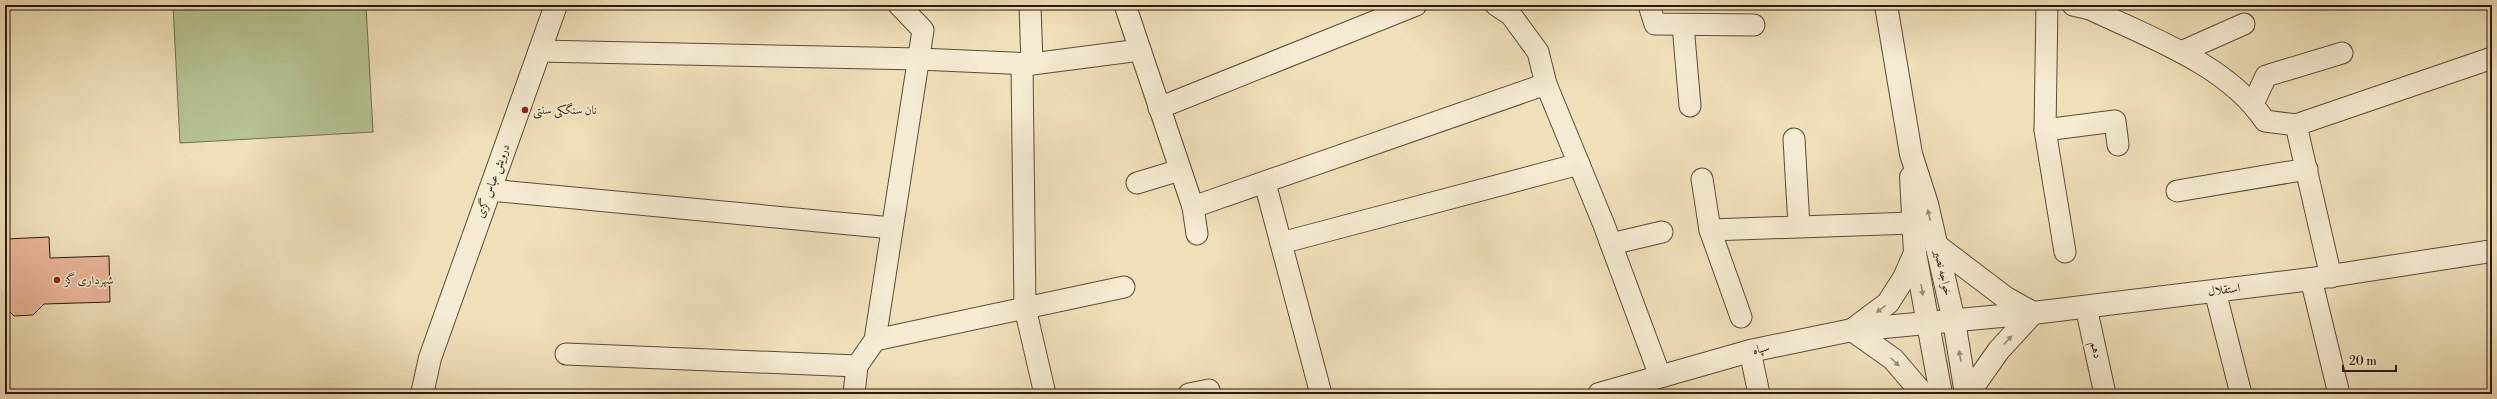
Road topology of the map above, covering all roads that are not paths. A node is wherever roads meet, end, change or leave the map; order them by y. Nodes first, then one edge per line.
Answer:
1 (556, 5) edge
2 (899, 5) edge
3 (1030, 5) edge
4 (1125, 5) edge
5 (1416, 5) edge
6 (1496, 5) edge
7 (1648, 5) edge
8 (1886, 5) edge
9 (2047, 5) edge
10 (2084, 6) edge
11 (2244, 24) dead end
12 (1683, 25) junction
13 (1754, 25) dead end
14 (1140, 50) junction
15 (540, 51) junction
16 (2182, 52) junction
17 (2342, 53) dead end
18 (2492, 58) edge
19 (920, 59) junction
20 (1027, 64) junction
21 (1546, 84) junction
22 (2254, 104) junction
23 (1690, 106) dead end
24 (1159, 108) junction
25 (2296, 125) junction
26 (2045, 130) junction
27 (1794, 139) dead end
28 (2118, 145) dead end
29 (1911, 154) junction
30 (1579, 164) junction
31 (2307, 169) junction
32 (1180, 170) junction
33 (1702, 179) dead end
34 (1137, 183) dead end
35 (1265, 183) junction
36 (490, 190) junction
37 (2177, 191) dead end
38 (1193, 207) junction
39 (1912, 223) junction
40 (1799, 226) junction
41 (892, 228) junction
42 (1710, 230) junction
43 (1662, 232) dead end
44 (1197, 234) dead end
45 (1281, 243) junction
46 (1611, 244) junction
47 (1936, 244) junction
48 (2492, 251) edge
49 (1915, 252) junction
50 (2065, 252) dead end
51 (2321, 278) junction
52 (1124, 287) dead end
53 (2215, 291) junction
54 (2086, 307) junction
55 (1025, 308) junction
56 (2033, 313) junction
57 (1741, 317) dead end
58 (1954, 321) junction
59 (1928, 324) junction
60 (1852, 330) junction
61 (874, 340) junction
62 (1750, 351) junction
63 (566, 354) dead end
64 (430, 358) junction
65 (857, 366) junction
66 (1660, 376) junction
67 (1209, 390) dead end
68 (1612, 392) edge
69 (408, 394) edge
70 (422, 394) edge
71 (854, 394) edge
72 (1045, 394) edge
73 (1189, 394) edge
74 (1321, 394) edge
75 (1759, 394) edge
76 (1923, 394) edge
77 (1941, 394) edge
78 (1967, 394) edge
79 (2105, 394) edge
80 (2241, 394) edge
81 (2339, 394) edge

1 - 15 street, درویش عباس گزی
2 - 19 street
3 - 20 street
4 - 14 street
5 - 24 street
6 - 21 street
7 - 12 street
8 - 29 street, خواجه نصیر
9 - 26 street
10 - 16 street
11 - 16 street
12 - 13 street
12 - 23 street
14 - 20 street
14 - 24 street
15 - 19 street
15 - 36 street, درویش عباس گزی
16 - 22 street
17 - 22 street
18 - 25 street
19 - 20 street
19 - 41 street
20 - 55 street
21 - 30 street
21 - 35 street
22 - 25 street
24 - 32 street
25 - 31 street
26 - 28 street
26 - 50 street
27 - 40 street
29 - 39 street, خواجه نصیر
47 -> 29 street, خواجه نصیر
30 - 45 street
30 - 46 street
31 - 37 street
31 - 51 street
32 - 34 street
32 - 38 street
33 - 42 street
35 - 38 street
35 - 45 street
36 - 41 street
36 - 64 street, درویش عباس گزی
38 - 44 street
39 - 40 street
39 - 49 street, خواجه نصیر
40 - 42 street
41 - 61 street
42 - 57 street
43 - 46 street
45 - 74 street
46 - 66 street
47 - 56 street
47 - 58 street, خواجه نصیر
48 - 51 street, استقلال
49 -> 59 street, خواجه نصیر
49 -> 60 street
51 - 53 street, استقلال
51 - 81 street
52 - 55 street
53 - 54 street, استقلال
53 - 80 street
54 - 56 street, استقلال
54 - 79 street, دهم
55 - 61 street
55 - 72 street
56 - 58 street, استقلال
78 -> 56 street
58 - 59 street, استقلال
78 -> 58 street, خواجه نصیر
59 - 60 street, سپاه
59 - 77 street, خواجه نصیر
60 - 62 street, سپاه
60 -> 76 street
61 - 65 street
62 - 66 street, سپاه
62 - 75 street
63 - 65 street
64 - 69 street
64 - 70 street
65 - 71 street
66 - 68 street, سپاه
67 - 73 street

